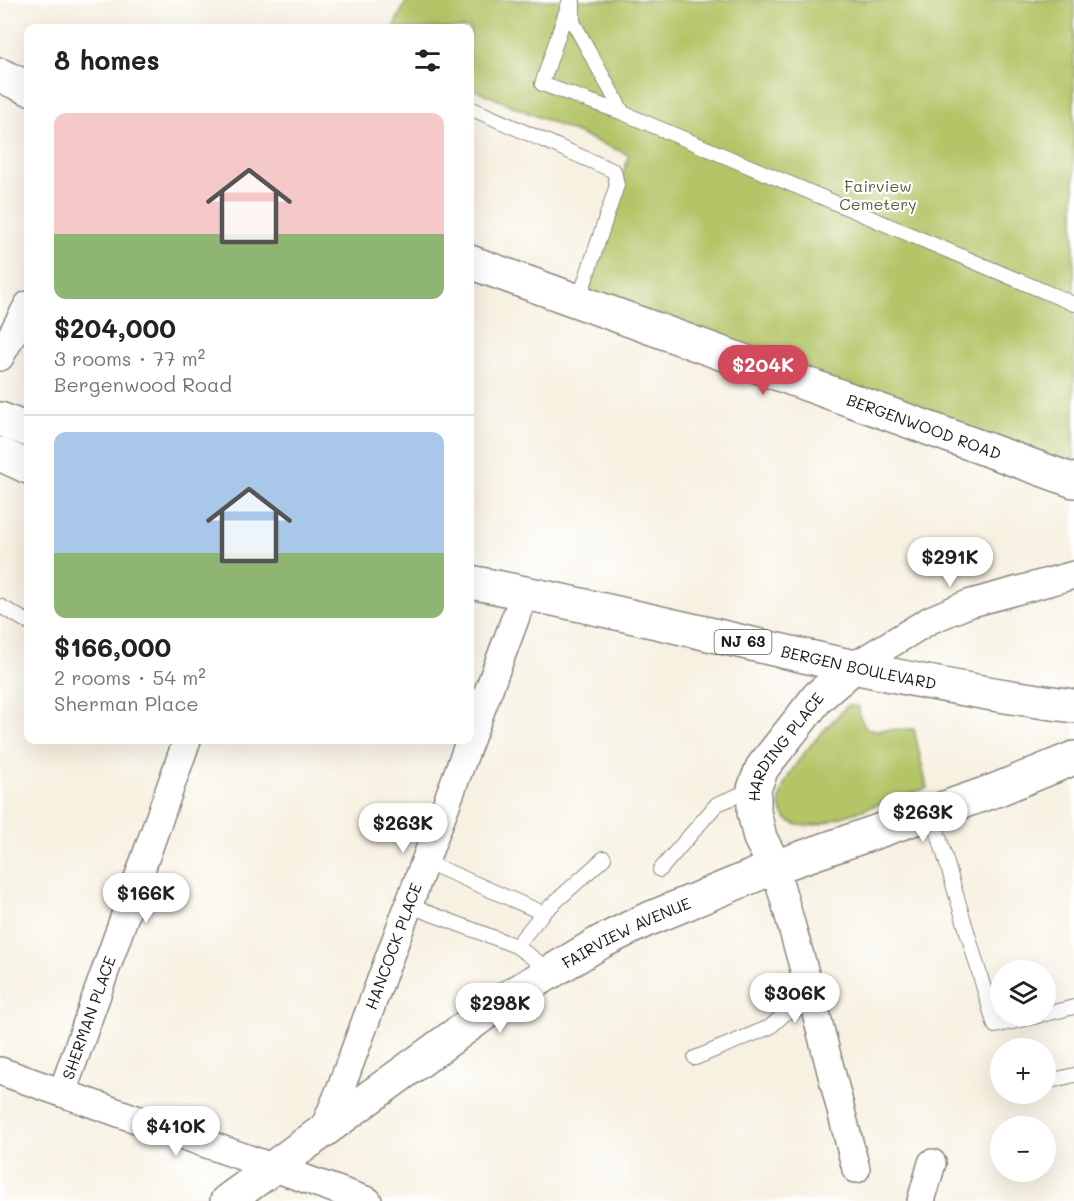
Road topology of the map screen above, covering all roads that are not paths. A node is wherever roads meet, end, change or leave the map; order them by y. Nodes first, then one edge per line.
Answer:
1 (572, 0) edge
2 (0, 75) edge
3 (24, 86) edge
4 (474, 110) edge
5 (623, 113) junction
6 (474, 263) edge
7 (578, 302) junction
8 (1074, 304) edge
9 (24, 312) edge
10 (0, 357) edge
11 (0, 419) edge
12 (24, 428) edge
13 (0, 454) edge
14 (24, 465) edge
15 (1074, 481) edge
16 (1074, 575) edge
17 (474, 583) edge
18 (525, 592) junction
19 (0, 606) edge
20 (24, 620) edge
21 (854, 666) junction
22 (1069, 705) edge
23 (474, 728) edge
24 (186, 744) edge
25 (468, 744) edge
26 (1074, 758) edge
27 (754, 789) junction
28 (932, 813) junction
29 (604, 858) dead end
30 (424, 861) junction
31 (775, 867) junction
32 (660, 870) dead end
33 (408, 905) junction
34 (543, 913) junction
35 (516, 946) junction
36 (551, 971) junction
37 (814, 1005) junction
38 (1074, 1006) edge
39 (990, 1009) edge
40 (1056, 1011) edge
41 (695, 1058) dead end
42 (0, 1071) edge
43 (1074, 1075) edge
44 (1056, 1080) edge
45 (62, 1093) junction
46 (322, 1133) junction
47 (932, 1162) dead end
48 (274, 1168) junction
49 (856, 1169) dead end
50 (227, 1201) edge
51 (368, 1201) edge
52 (921, 1201) edge

1 - 5 lane
1 - 5 lane
2 - 3 main road
4 - 7 lane
5 - 8 lane
6 - 7 main road, BERGENWOOD ROAD
7 - 15 main road, BERGENWOOD ROAD
9 - 10 street
11 - 12 main road
13 - 14 main road
16 - 21 street, HARDING PLACE
17 - 18 main road, BERGEN BOULEVARD / NJ 63
18 - 21 main road, BERGEN BOULEVARD / NJ 63
18 - 23 street, HANCOCK PLACE
19 - 20 lane
21 - 22 main road, BERGEN BOULEVARD / NJ 63
21 - 27 main road, HARDING PLACE
24 - 45 street, SHERMAN PLACE
25 - 30 street, HANCOCK PLACE
26 - 28 main road, FAIRVIEW AVENUE
27 - 31 main road, HARDING PLACE
27 - 32 lane
28 - 31 main road, FAIRVIEW AVENUE
28 - 39 lane
29 - 34 lane
30 - 33 street, HANCOCK PLACE
30 - 34 lane
31 - 36 main road, FAIRVIEW AVENUE
31 - 37 street
33 - 35 lane
33 - 46 street, HANCOCK PLACE
34 - 35 lane
35 - 36 lane
36 - 46 main road, FAIRVIEW AVENUE
37 - 41 lane
37 - 49 street
38 - 40 lane
42 - 45 street
43 - 44 lane
45 - 48 street
46 - 48 main road, FAIRVIEW AVENUE
47 - 52 street
48 - 50 main road, FAIRVIEW AVENUE
48 - 51 street

